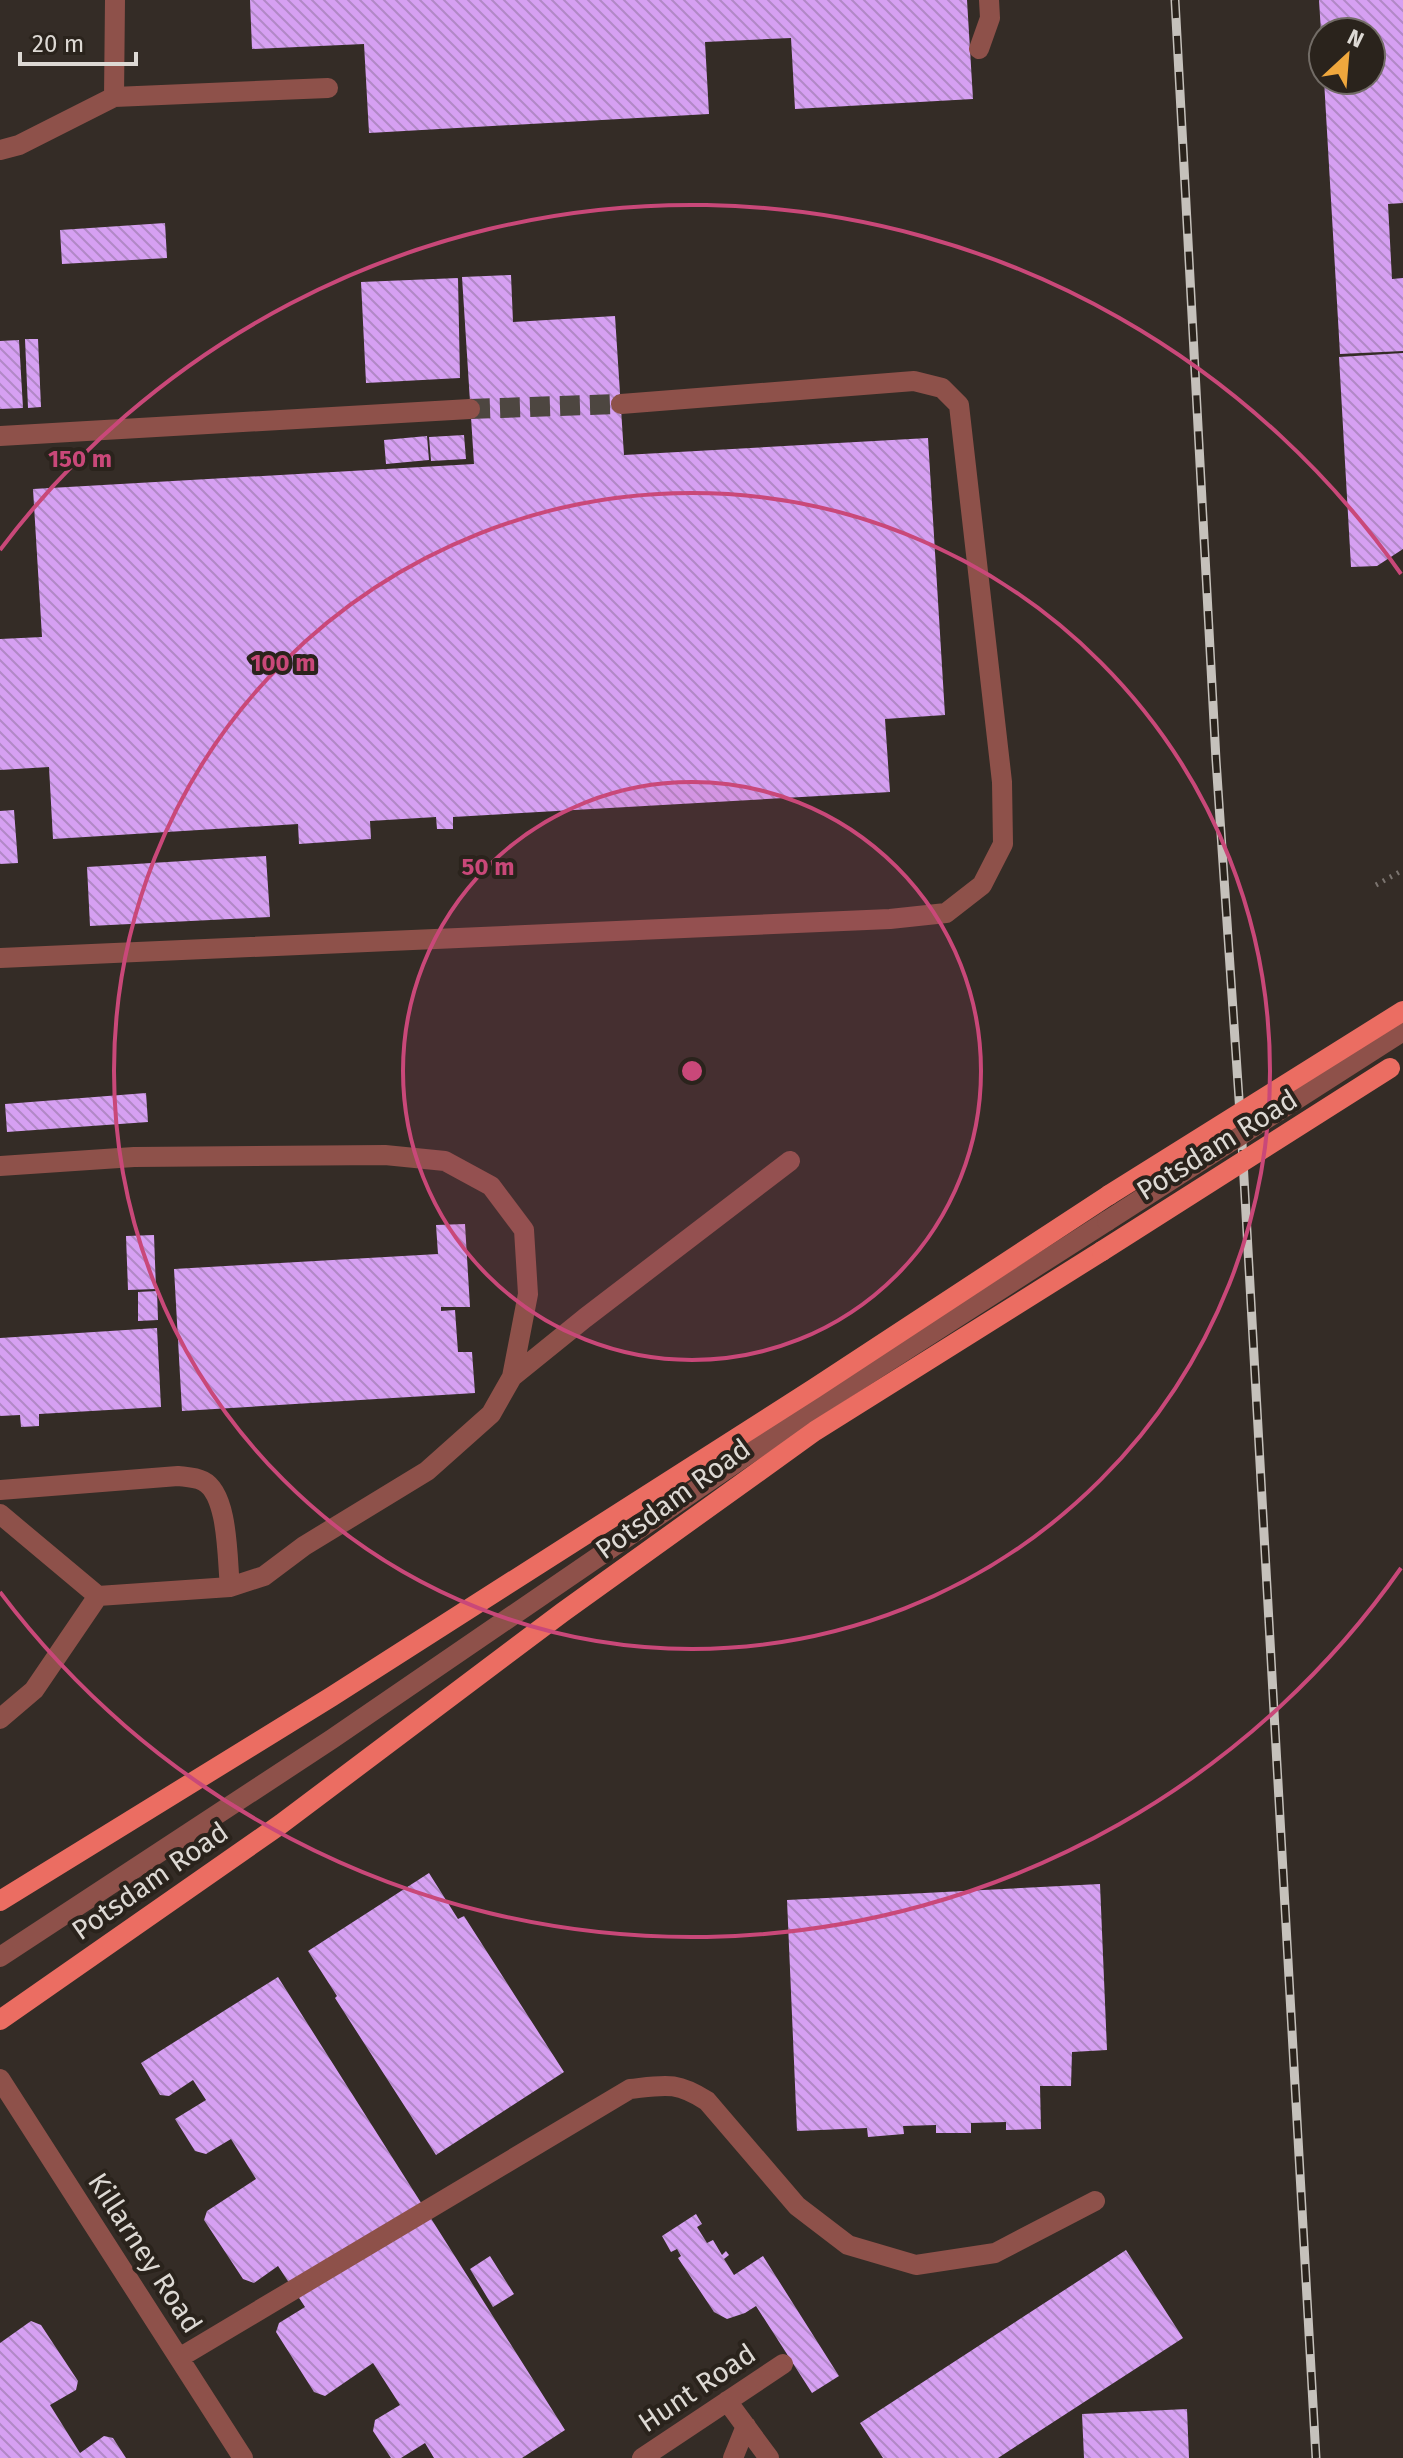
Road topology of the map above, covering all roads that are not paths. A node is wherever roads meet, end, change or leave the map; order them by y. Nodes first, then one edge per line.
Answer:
1 (115, 0) edge
2 (989, 0) edge
3 (979, 49) dead end
4 (328, 88) dead end
5 (114, 97) junction
6 (0, 150) edge
7 (621, 404) tunnel mouth
8 (470, 409) tunnel mouth
9 (0, 436) edge
10 (0, 958) edge
11 (1403, 1011) edge
12 (1403, 1031) edge
13 (1396, 1064) edge
14 (790, 1161) dead end
15 (0, 1166) edge
16 (512, 1377) junction
17 (0, 1490) edge
18 (0, 1514) edge
19 (230, 1587) junction
20 (98, 1596) junction
21 (0, 1719) edge
22 (0, 1901) edge
23 (0, 1957) edge
24 (0, 2020) edge
25 (0, 2079) edge
26 (1095, 2201) dead end
27 (179, 2358) junction
28 (783, 2364) dead end
29 (727, 2401) junction
30 (746, 2426) junction
31 (243, 2458) edge
32 (642, 2458) edge
33 (733, 2458) edge
34 (769, 2458) edge

1 - 5 street
2 - 3 street
4 - 5 street
5 - 6 street
7 - 10 street
8 - 9 street
11 - 22 main road, Potsdam Road, bridge
12 - 23 street, bridge
13 - 24 main road, Potsdam Road, bridge
14 - 16 street
15 - 16 street
16 - 19 street
17 - 19 street
18 - 20 street
19 - 20 street
20 - 21 street
25 - 27 street, Killarney Road
26 - 27 street
27 - 31 street, Killarney Road
28 - 29 street, Hunt Road
29 - 30 street
29 - 32 street, Hunt Road
30 - 33 street
30 - 34 street

